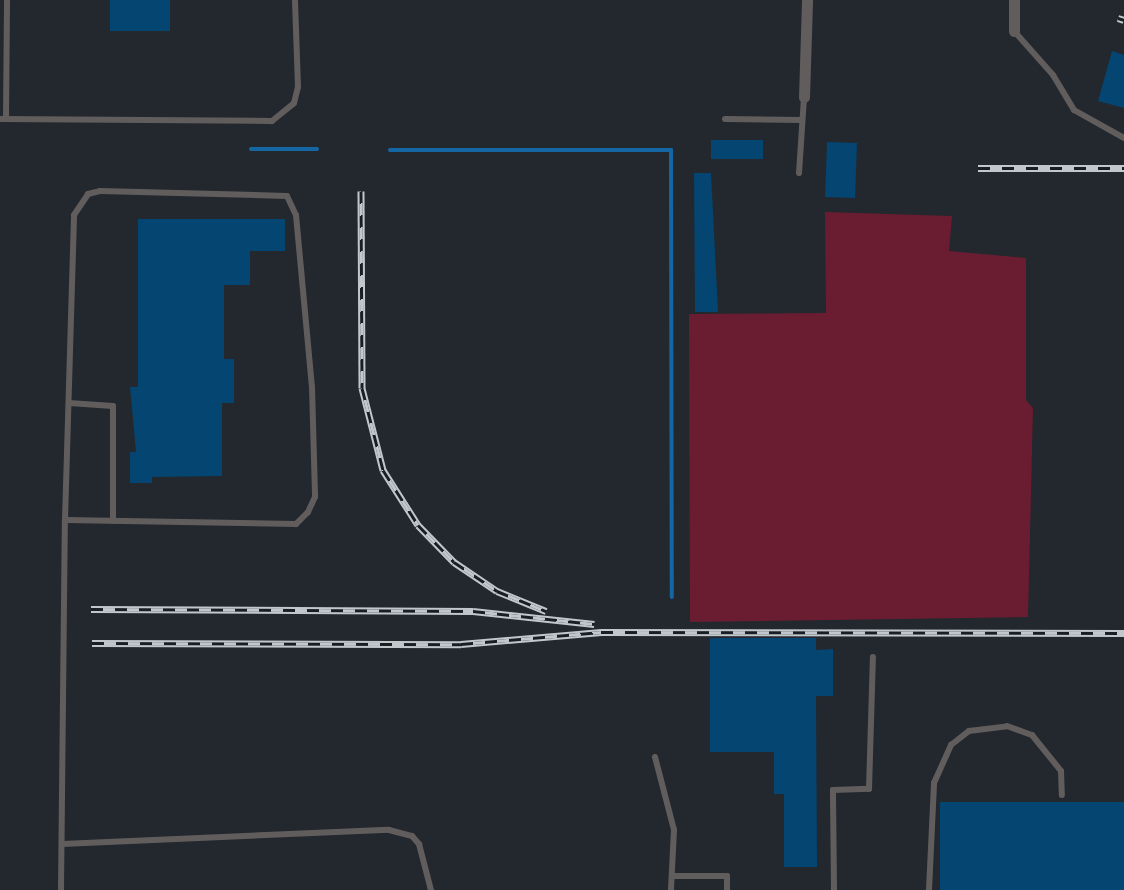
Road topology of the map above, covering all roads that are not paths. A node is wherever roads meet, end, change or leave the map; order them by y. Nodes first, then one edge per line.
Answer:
1 (7, 0) edge
2 (295, 0) edge
3 (807, 0) edge
4 (1014, 0) edge
5 (1014, 31) joint
6 (804, 97) joint
7 (3, 119) edge
8 (725, 119) dead end
9 (802, 120) junction
10 (1124, 138) edge
11 (799, 173) dead end
12 (69, 403) junction
13 (65, 520) junction
14 (113, 521) junction
15 (873, 657) dead end
16 (655, 757) dead end
17 (1062, 795) dead end
18 (62, 844) junction
19 (672, 876) junction
20 (61, 890) edge
21 (431, 890) edge
22 (671, 890) edge
23 (727, 890) edge
24 (834, 890) edge
25 (929, 890) edge

1 - 7 lane
2 - 7 lane
3 - 6 street
4 - 5 street
5 - 10 lane
6 - 9 lane
8 - 9 lane
9 - 11 lane
12 - 13 lane
12 - 14 lane
12 - 14 lane
13 - 14 lane
13 - 18 lane
15 - 24 lane
16 - 19 lane
17 - 25 lane
18 - 20 lane
18 - 21 lane
19 - 22 lane
19 - 23 lane

